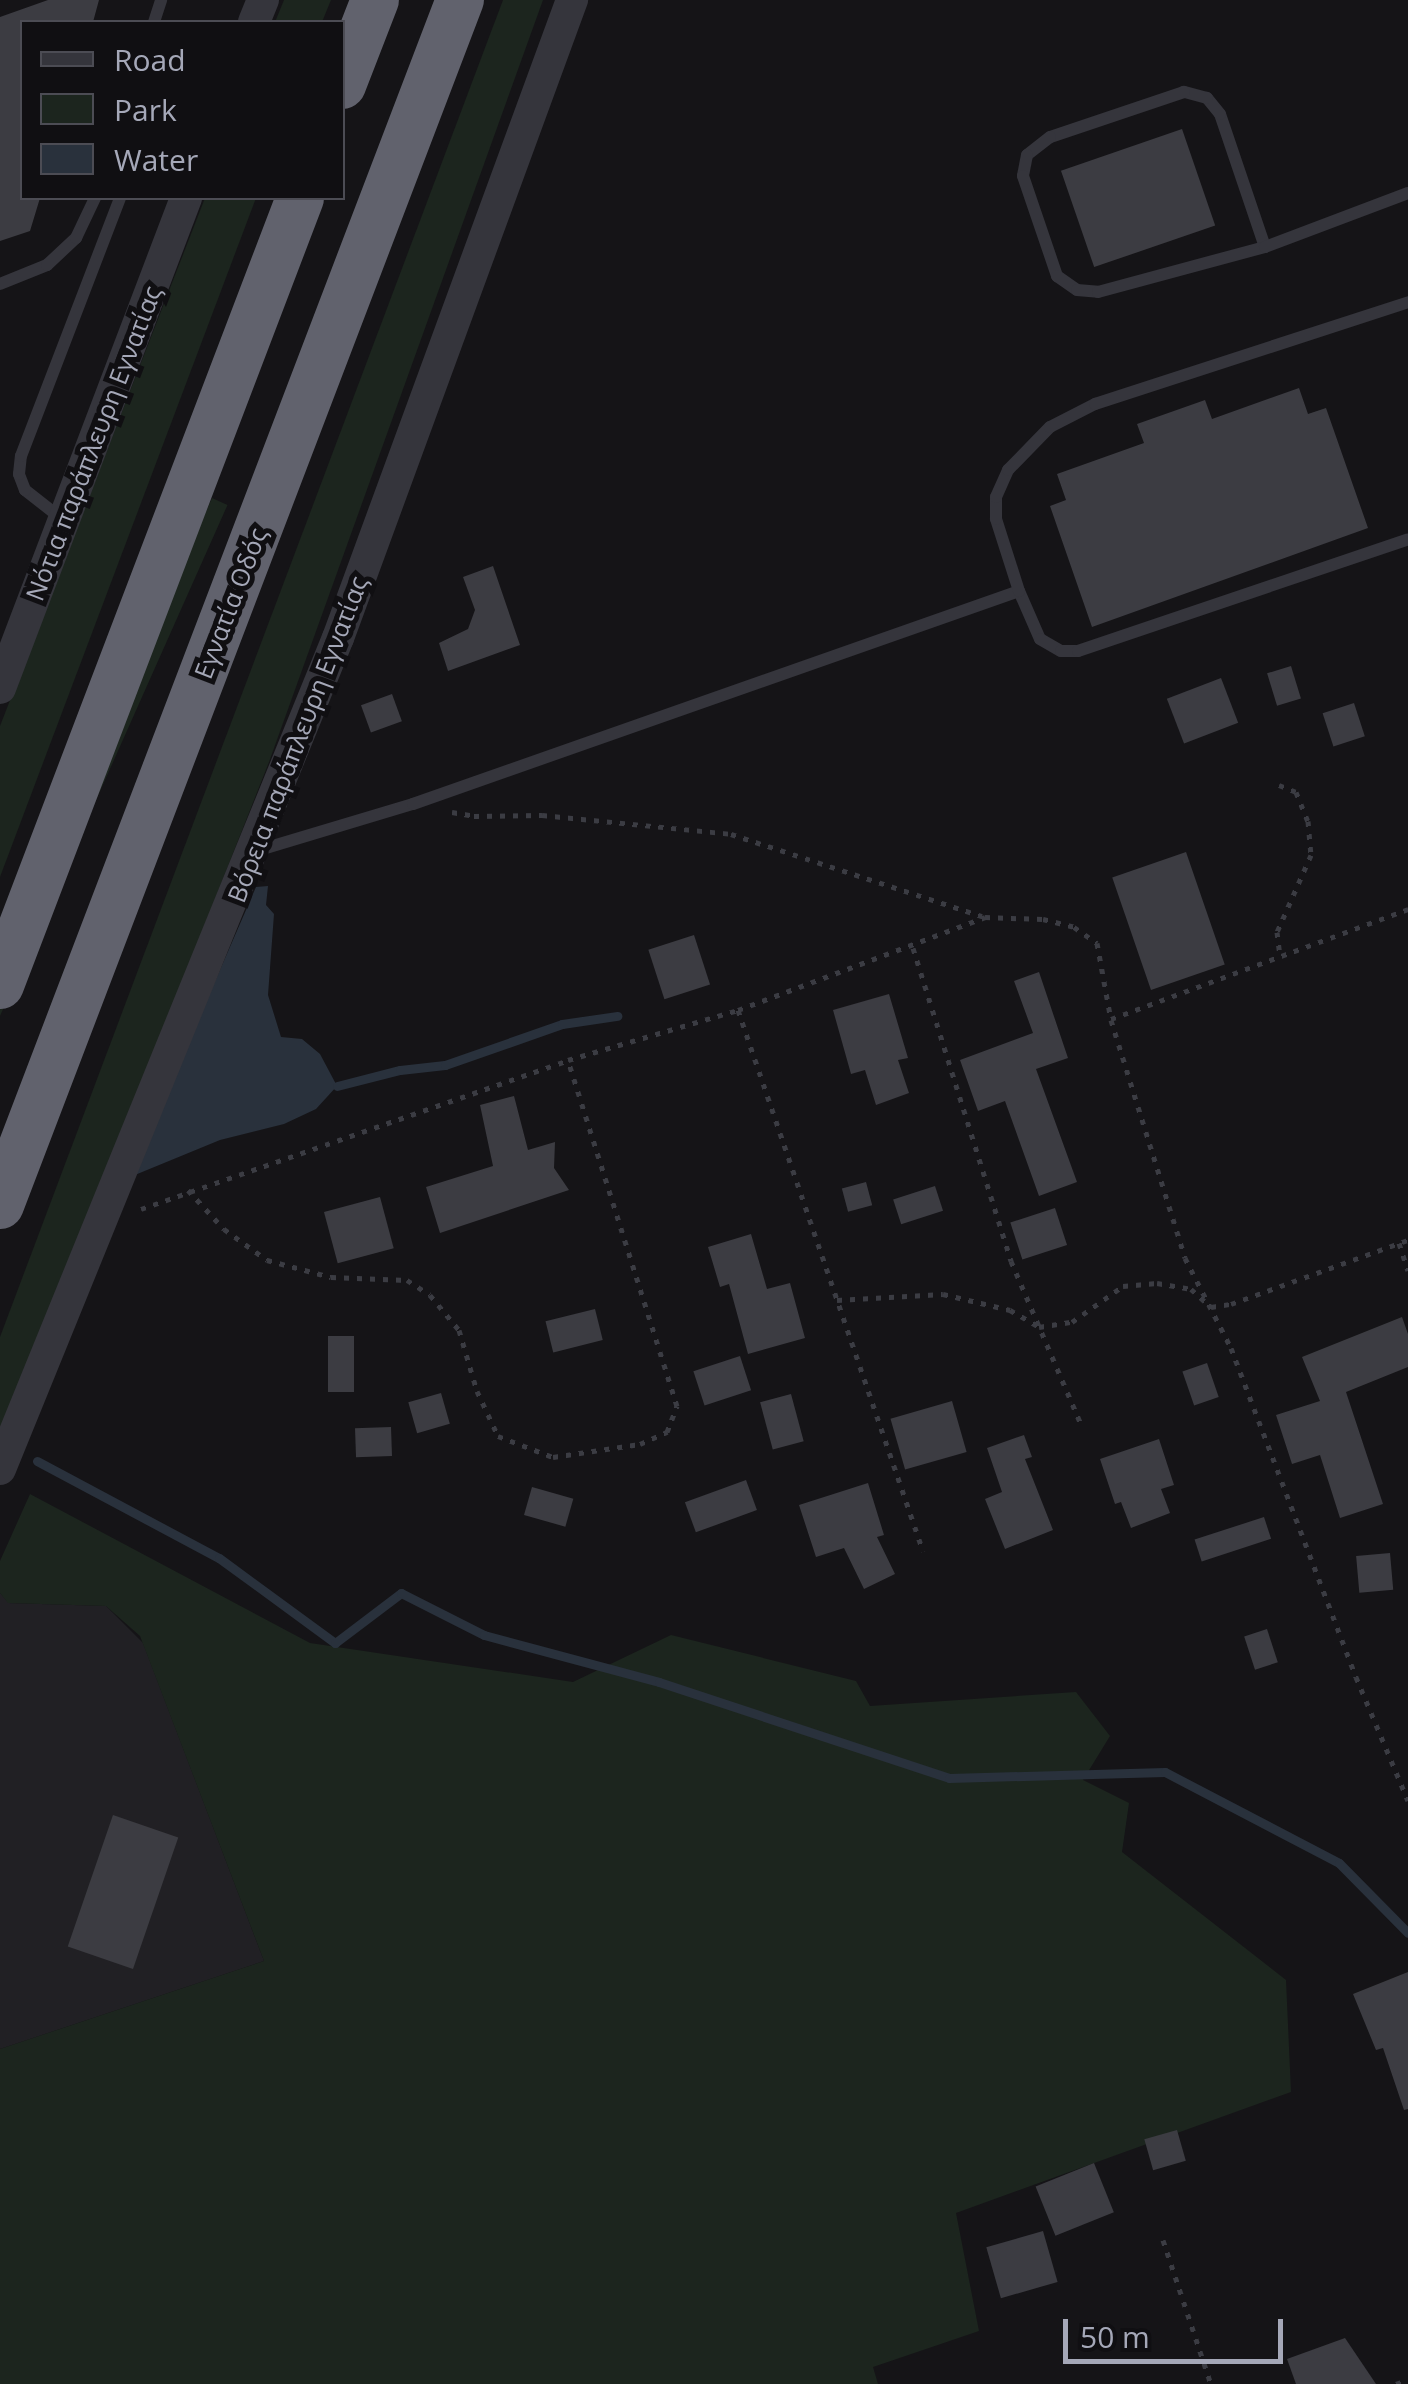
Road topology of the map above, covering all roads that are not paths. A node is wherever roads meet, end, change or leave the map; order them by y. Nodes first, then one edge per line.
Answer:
1 (375, 0) edge
2 (460, 0) edge
3 (572, 0) edge
4 (345, 76) edge
5 (1408, 193) edge
6 (95, 200) edge
7 (119, 200) edge
8 (185, 200) edge
9 (299, 200) edge
10 (1264, 247) junction
11 (0, 284) edge
12 (1408, 302) edge
13 (62, 518) junction
14 (1408, 538) edge
15 (1019, 591) junction
16 (0, 688) edge
17 (254, 852) junction
18 (0, 986) edge
19 (0, 1206) edge
20 (0, 1469) edge

1 - 4 highway
2 - 19 highway, Εγνατία Οδός
3 - 17 street, Βόρεια παράπλευρη Εγνατίας
5 - 10 lane
6 - 11 lane
7 - 13 lane
8 - 13 street, Νότια παράπλευρη Εγνατίας
9 - 18 highway
10 - 10 lane
12 - 15 lane
13 - 16 street, Νότια παράπλευρη Εγνατίας
14 - 15 lane
15 - 17 lane
17 - 20 street, Βόρεια παράπλευρη Εγνατίας

